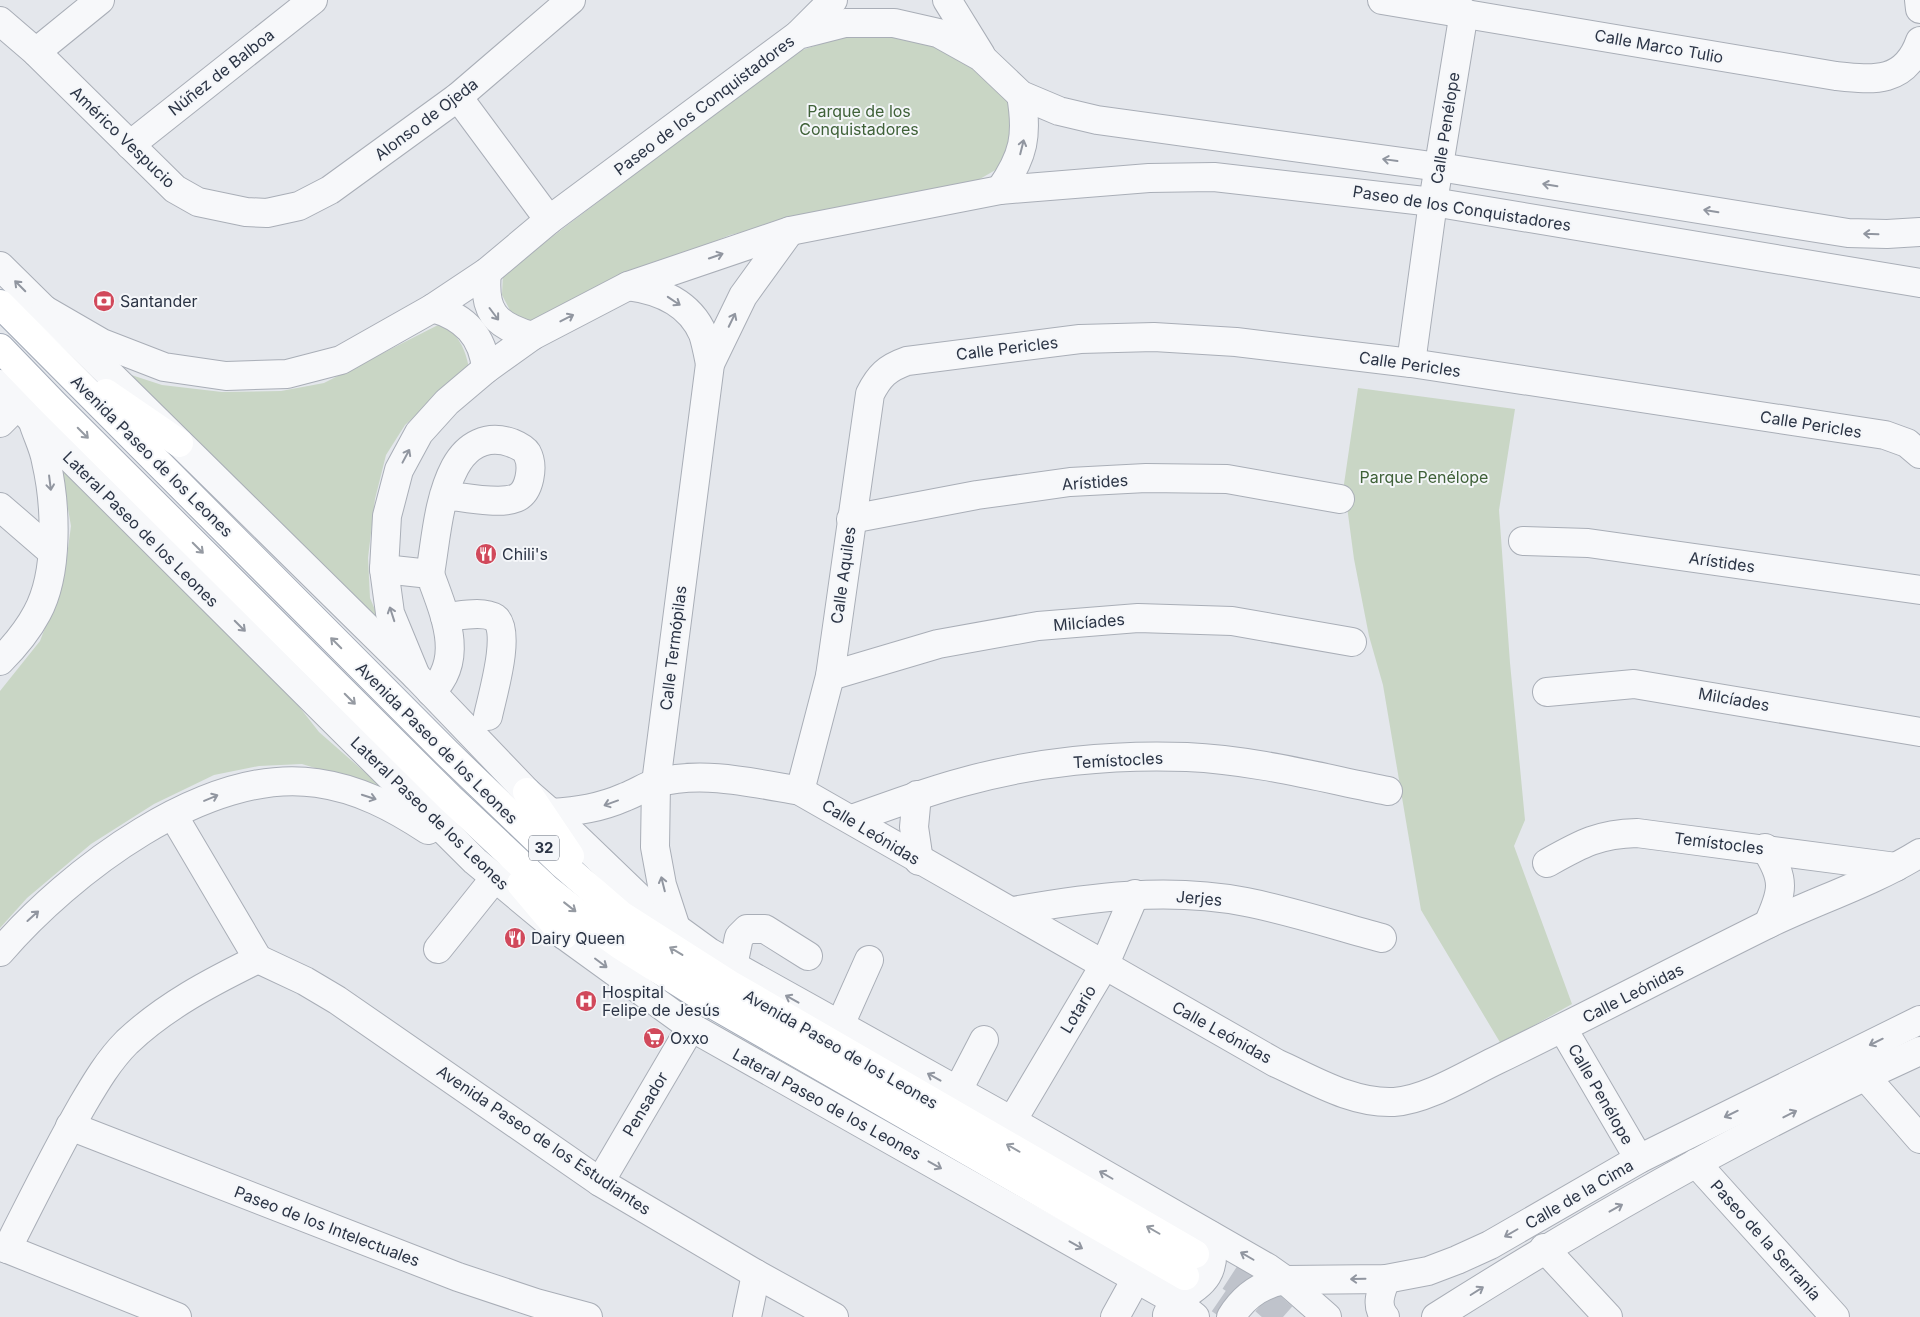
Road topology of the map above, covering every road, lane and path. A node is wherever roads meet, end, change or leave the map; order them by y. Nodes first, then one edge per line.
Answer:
1 (100, 0) edge
2 (313, 0) edge
3 (571, 0) edge
4 (833, 0) edge
5 (947, 0) edge
6 (1382, 0) edge
7 (1919, 0) edge
8 (1920, 9) edge
9 (1464, 12) junction
10 (0, 22) edge
11 (798, 35) junction
12 (1920, 41) edge
13 (36, 52) junction
14 (981, 57) junction
15 (1021, 95) junction
16 (458, 97) junction
17 (130, 145) junction
18 (1439, 167) junction
19 (1000, 190) junction
20 (1433, 202) junction
21 (267, 212) joint
22 (550, 220) junction
23 (790, 231) junction
24 (1920, 232) edge
25 (0, 266) edge
26 (487, 272) junction
27 (1920, 283) edge
28 (628, 286) junction
29 (0, 304) edge
30 (433, 308) junction
31 (45, 310) junction
32 (532, 336) junction
33 (0, 348) edge
34 (52, 355) junction
35 (1411, 363) junction
36 (0, 364) edge
37 (710, 364) junction
38 (893, 366) joint
39 (486, 369) junction
40 (0, 384) edge
41 (54, 404) junction
42 (17, 416) edge
43 (179, 443) junction
44 (1920, 454) edge
45 (444, 495) dead end
46 (1340, 499) dead end
47 (0, 506) edge
48 (851, 519) junction
49 (1523, 541) dead end
50 (52, 552) junction
51 (384, 570) junction
52 (430, 574) junction
53 (1920, 590) edge
54 (445, 617) junction
55 (1352, 642) dead end
56 (4, 648) edge
57 (830, 676) junction
58 (424, 684) junction
59 (1547, 692) dead end
60 (488, 716) dead end
61 (1920, 732) edge
62 (656, 783) junction
63 (800, 791) junction
64 (1388, 791) dead end
65 (527, 792) junction
66 (917, 795) junction
67 (450, 798) junction
68 (551, 812) junction
69 (173, 815) junction
70 (852, 819) junction
71 (1765, 848) junction
72 (1920, 853) edge
73 (919, 861) junction
74 (1548, 863) dead end
75 (1896, 867) junction
76 (485, 870) junction
77 (594, 892) junction
78 (1135, 894) junction
79 (1013, 911) junction
80 (1768, 924) junction
81 (677, 930) junction
82 (564, 935) junction
83 (1382, 938) dead end
84 (438, 949) dead end
85 (0, 952) edge
86 (808, 956) dead end
87 (258, 959) junction
88 (869, 960) dead end
89 (734, 966) junction
90 (1104, 966) junction
91 (1920, 1020) edge
92 (840, 1025) junction
93 (691, 1027) junction
94 (1563, 1029) junction
95 (984, 1040) dead end
96 (1920, 1051) edge
97 (1865, 1076) junction
98 (958, 1090) junction
99 (1012, 1121) junction
100 (70, 1126) junction
101 (1920, 1139) edge
102 (1639, 1159) junction
103 (1696, 1163) junction
104 (600, 1182) junction
105 (4, 1247) edge
106 (1544, 1248) junction
107 (756, 1274) junction
108 (1186, 1276) edge
109 (1136, 1279) junction
110 (1386, 1279) junction
111 (1291, 1285) junction
112 (176, 1317) edge
113 (588, 1317) edge
114 (746, 1317) edge
115 (833, 1317) edge
116 (1114, 1317) edge
117 (1195, 1317) edge
118 (1231, 1317) edge
119 (1309, 1317) edge
120 (1327, 1317) edge
121 (1385, 1317) edge
122 (1436, 1317) edge
123 (1608, 1317) edge
124 (1835, 1317) edge

1 - 13 street
2 - 17 street, Núñez de Balboa
3 - 16 street, Alonso de Ojeda
4 - 11 street
5 - 14 street
6 - 9 street, Calle Marco Tulio
7 - 8 street
9 - 12 street, Calle Marco Tulio
9 - 18 street, Calle Penélope
10 - 13 street, Américo Vespucio
11 - 14 street, Paseo de los Conquistadores
11 - 22 street, Paseo de los Conquistadores
13 - 17 street, Américo Vespucio
14 - 15 street, Paseo de los Conquistadores
18 -> 15 street, Paseo de los Conquistadores
19 -> 15 street
16 - 21 street, Alonso de Ojeda
16 - 22 street
17 - 21 street, Américo Vespucio
18 - 20 street, Calle Penélope
24 -> 18 street, Paseo de los Conquistadores
19 - 20 street, Paseo de los Conquistadores
19 - 23 street, Paseo de los Conquistadores
20 - 27 street, Paseo de los Conquistadores
20 - 35 street, Calle Penélope
22 - 26 street, Paseo de los Conquistadores
28 -> 23 street, Paseo de los Conquistadores
37 -> 23 street, Calle Termópilas
31 -> 25 street
26 - 30 street, Paseo de los Conquistadores
26 -> 32 street
32 -> 28 street, Paseo de los Conquistadores
28 -> 37 street, Calle Termópilas
29 - 34 main road, Avenida Paseo de los Leones / 32
30 - 31 street, Paseo de los Conquistadores
30 - 39 street
31 - 43 street, Avenida Paseo de los Leones
32 - 39 street, Paseo de los Conquistadores
33 - 41 main road, Avenida Paseo de los Leones / 32
34 - 43 main road
77 -> 34 main road, Avenida Paseo de los Leones / 32
35 - 38 street, Calle Pericles
35 - 44 street, Calle Pericles
36 - 41 main road
37 - 62 street, Calle Termópilas
38 - 48 street, Calle Aquiles
51 -> 39 street, Paseo de los Conquistadores
40 - 42 street, Lateral Paseo de los Leones
41 -> 67 main road, Avenida Paseo de los Leones / 32
42 -> 50 street
42 -> 76 street, Lateral Paseo de los Leones
43 - 58 street, Avenida Paseo de los Leones
45 - 52 street
46 - 48 street, Arístides
47 - 50 street
48 - 57 street, Calle Aquiles
49 - 53 street, Arístides
50 - 56 street
51 - 52 street
58 -> 51 street, Paseo de los Conquistadores
52 - 54 street
54 - 58 street
54 - 60 street
55 - 57 street, Milcíades
57 - 63 street, Calle Aquiles
58 - 65 street, Avenida Paseo de los Leones
59 - 61 street, Milcíades
62 - 63 street, Calle Leónidas
62 -> 68 street, Calle Leónidas
81 -> 62 street, Calle Termópilas
63 - 70 street, Calle Leónidas
64 - 66 street, Temístocles
65 - 68 street, Avenida Paseo de los Leones
65 - 77 main road
66 - 70 street, Temístocles
66 - 73 street
67 - 82 main road
67 -> 108 main road, Avenida Paseo de los Leones / 32
68 - 81 street, Avenida Paseo de los Leones
69 -> 76 street
85 -> 69 street
69 - 87 street
70 - 73 street, Calle Leónidas
71 - 74 street, Temístocles
71 - 75 street, Temístocles
71 - 80 street
72 - 75 street, Calle Leónidas
73 - 79 street, Calle Leónidas
75 - 80 street, Calle Leónidas
76 - 82 street, Lateral Paseo de los Leones
76 - 84 street
108 -> 77 main road, Avenida Paseo de los Leones / 32
78 - 79 street, Jerjes
78 - 83 street, Jerjes
78 - 90 street, Lotario
79 - 90 street, Calle Leónidas
80 - 94 street, Calle Leónidas
81 - 89 street, Avenida Paseo de los Leones
82 -> 93 street, Lateral Paseo de los Leones
86 - 89 street
87 - 100 street
87 - 104 street, Avenida Paseo de los Estudiantes
88 - 92 street
92 -> 89 street, Avenida Paseo de los Leones
90 - 94 street, Calle Leónidas
90 - 99 street, Lotario
91 -> 102 street, Calle de la Cima
98 -> 92 street, Avenida Paseo de los Leones
93 - 104 street, Pensador
93 -> 109 street, Lateral Paseo de los Leones
94 - 102 street, Calle Penélope
95 - 98 street
96 - 97 street, Calle de la Cima
97 - 101 street
103 -> 97 street, Calle de la Cima
98 - 99 street, Avenida Paseo de los Leones
108 -> 99 street, Avenida Paseo de los Leones
100 - 105 street
100 - 113 street, Paseo de los Intelectuales
102 -> 110 street, Calle de la Cima
106 -> 103 street, Calle de la Cima
103 - 124 street, Paseo de la Serranía
104 - 107 street, Avenida Paseo de los Estudiantes
105 - 112 street
122 -> 106 street, Calle de la Cima
106 - 123 street
107 - 114 street
107 - 115 street, Avenida Paseo de los Estudiantes
108 - 109 street, Lateral Paseo de los Leones
111 -> 108 street, Avenida Paseo de los Leones
108 - 117 street, Lateral Paseo de los Leones
109 - 116 street
110 -> 111 street, Calle de la Cima
110 - 121 street
111 - 118 street, Calle de la Cima
111 - 119 street
111 - 120 street, Avenida Paseo de los Leones

